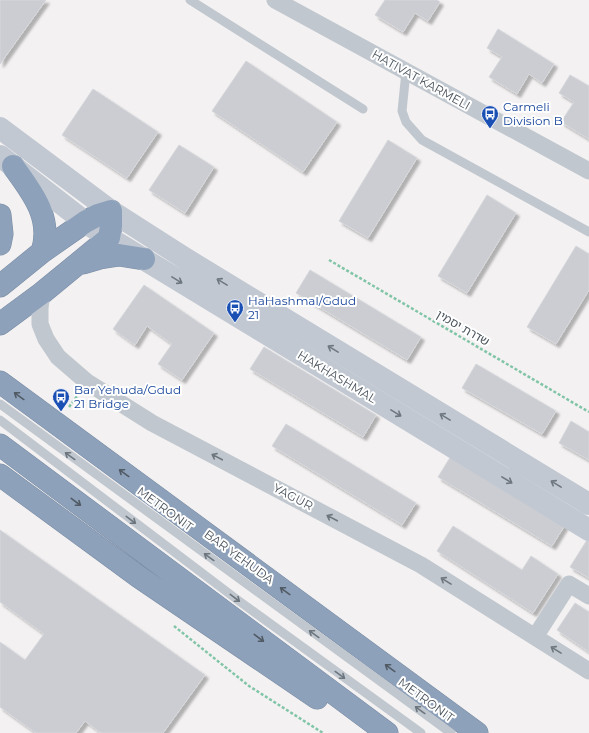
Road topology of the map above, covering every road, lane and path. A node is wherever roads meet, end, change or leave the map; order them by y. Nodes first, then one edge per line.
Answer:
1 (190, 0) edge
2 (275, 0) edge
3 (406, 72) junction
4 (363, 109) dead end
5 (0, 128) edge
6 (6, 161) edge
7 (589, 171) edge
8 (111, 212) junction
9 (0, 215) edge
10 (85, 222) junction
11 (589, 232) edge
12 (109, 238) junction
13 (0, 244) edge
14 (42, 252) junction
15 (144, 259) junction
16 (329, 260) dead end
17 (76, 265) junction
18 (0, 286) edge
19 (42, 293) junction
20 (6, 320) edge
21 (0, 382) edge
22 (0, 404) edge
23 (589, 412) edge
24 (0, 420) edge
25 (0, 445) edge
26 (0, 475) edge
27 (589, 504) edge
28 (589, 530) edge
29 (589, 596) edge
30 (535, 637) junction
31 (589, 671) edge
32 (379, 733) edge
33 (387, 733) edge
34 (421, 733) edge
35 (451, 733) edge
36 (478, 733) edge

1 - 4 lane
2 - 3 street, HATIVAT KARMELI
3 - 7 street, HATIVAT KARMELI
3 - 11 lane
5 - 8 street, HAKHASHMAL
6 - 10 street, HAKHASHMAL
6 - 14 highway
8 - 10 highway
8 - 12 highway
27 -> 8 street, HAKHASHMAL
9 - 13 highway
10 - 12 street, HAKHASHMAL
10 - 14 highway
12 - 15 street, HAKHASHMAL
12 - 17 highway
14 - 18 highway
15 - 17 highway
15 -> 28 street, HAKHASHMAL
16 - 23 path, שדרת יסמין
17 - 19 highway
19 - 20 highway
30 -> 19 street, YAGUR
36 -> 21 highway, BAR YEHUDA
35 -> 22 lane, METRONIT
24 -> 34 lane
25 -> 33 highway
26 - 32 highway
29 - 30 street
31 -> 30 street, YAGUR

